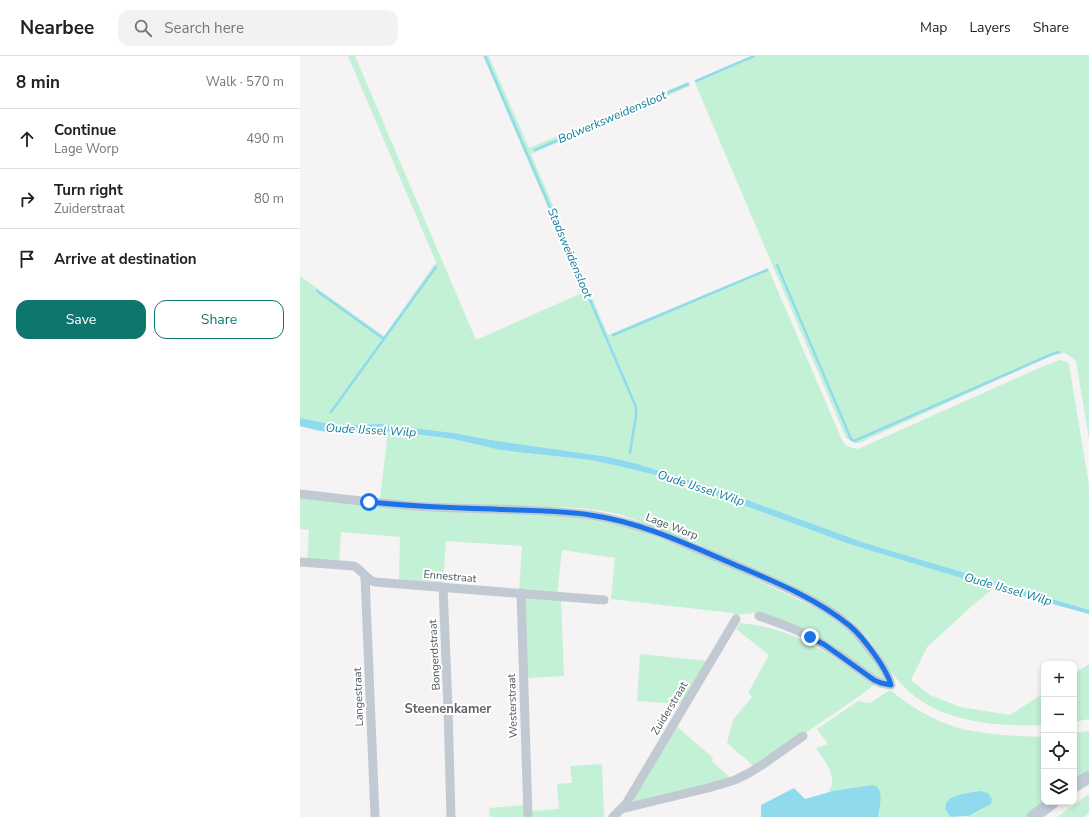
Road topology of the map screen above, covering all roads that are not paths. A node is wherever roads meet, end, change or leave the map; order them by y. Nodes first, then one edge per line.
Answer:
1 (300, 494) edge
2 (300, 562) edge
3 (365, 576) junction
4 (442, 587) junction
5 (521, 594) junction
6 (604, 600) dead end
7 (759, 616) dead end
8 (736, 619) dead end
9 (804, 736) dead end
10 (1089, 777) edge
11 (1077, 784) edge
12 (1049, 805) edge
13 (622, 809) junction
14 (375, 817) edge
15 (451, 817) edge
16 (528, 817) edge
17 (613, 817) edge
18 (1033, 817) edge

1 - 7 street, Lage Worp
2 - 3 street, Ennestraat
3 - 4 street, Ennestraat
3 - 14 street, Langestraat
4 - 5 street, Ennestraat
4 - 15 street, Bongerdstraat
5 - 6 street, Ennestraat
5 - 16 street, Westerstraat
8 - 13 street, Zuiderstraat
9 - 13 street, Zuiderstraat
10 - 11 main road
12 - 18 main road
13 - 17 street, Zuiderstraat

